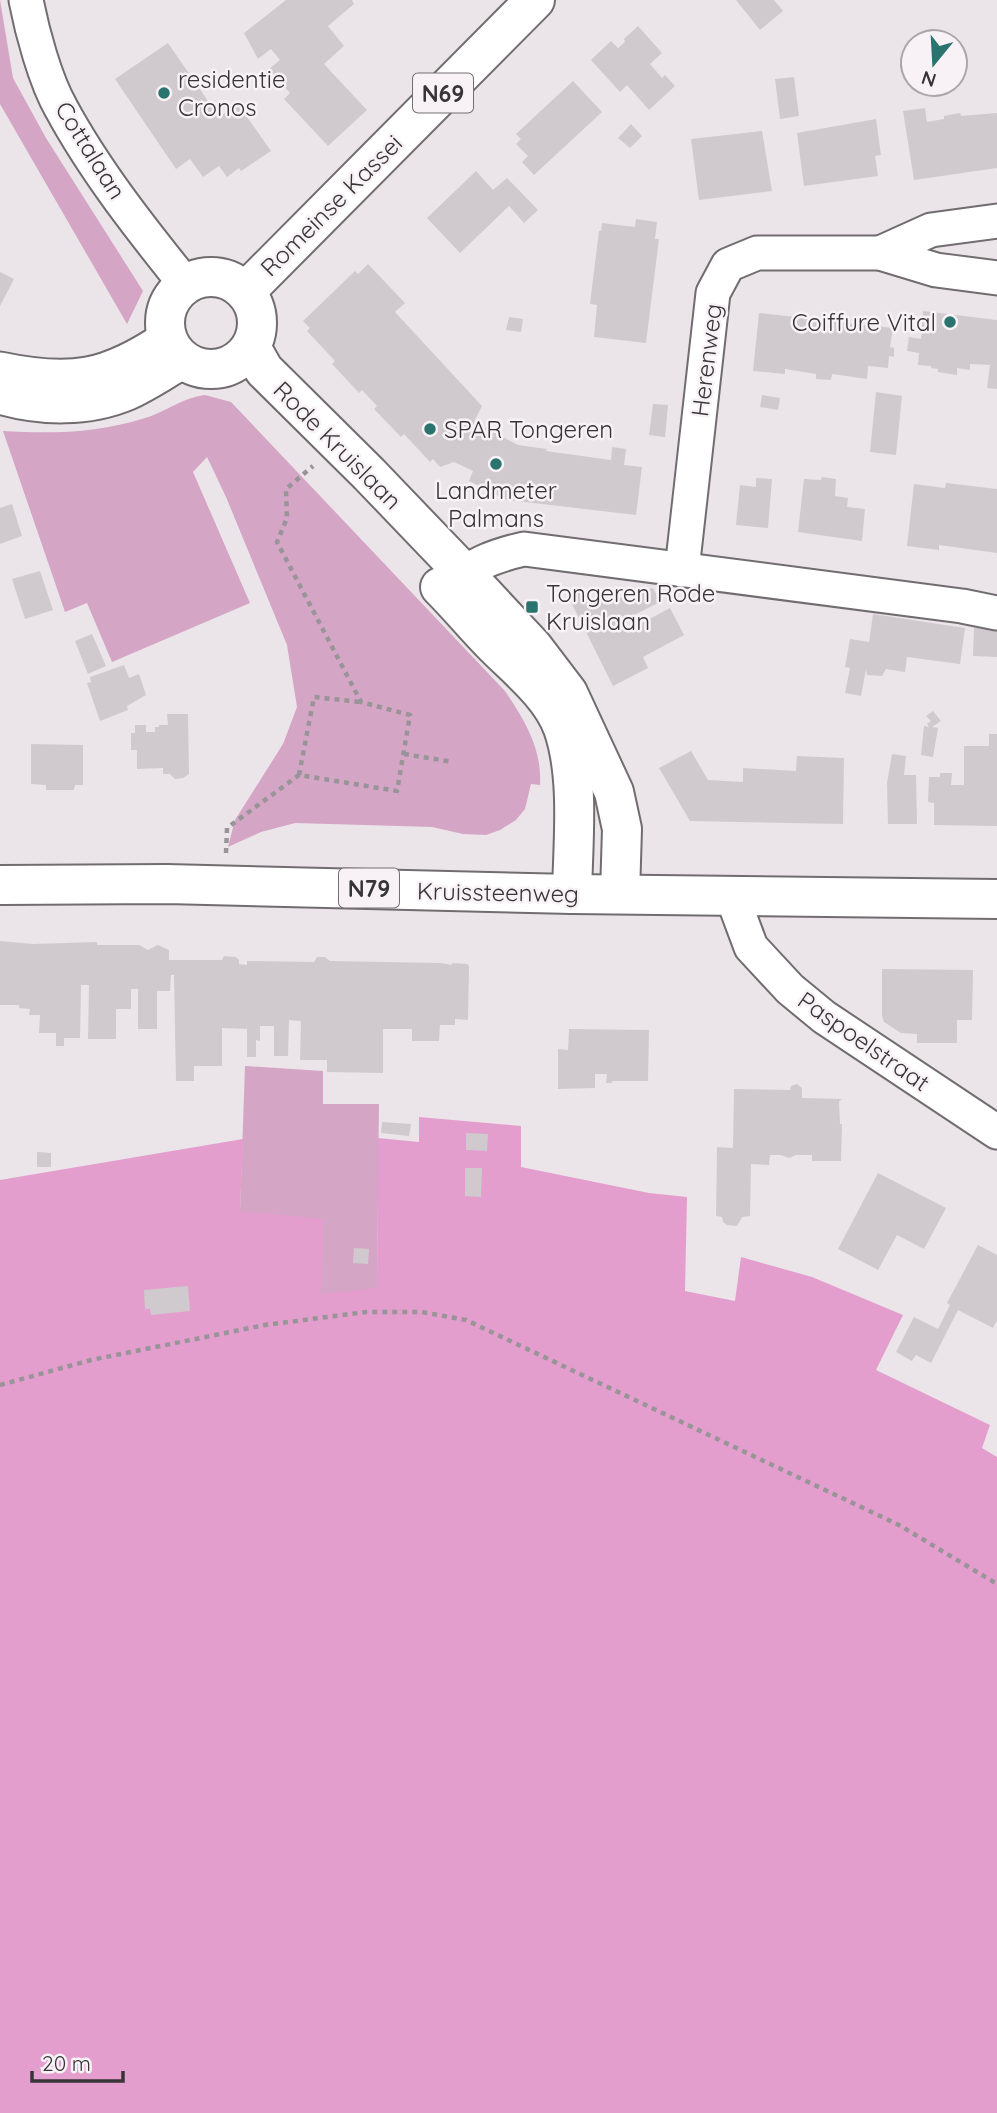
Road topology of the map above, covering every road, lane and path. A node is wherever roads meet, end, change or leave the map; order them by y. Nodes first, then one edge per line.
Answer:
1 (26, 0) edge
2 (535, 0) edge
3 (997, 221) edge
4 (880, 253) junction
5 (997, 278) edge
6 (186, 285) junction
7 (245, 292) junction
8 (176, 349) junction
9 (240, 357) junction
10 (0, 369) edge
11 (0, 397) edge
12 (321, 459) junction
13 (682, 570) junction
14 (453, 580) junction
15 (997, 613) edge
16 (360, 702) junction
17 (404, 754) junction
18 (453, 762) dead end
19 (299, 775) junction
20 (0, 885) edge
21 (226, 886) junction
22 (572, 894) junction
23 (620, 894) junction
24 (732, 896) junction
25 (997, 900) edge
26 (997, 1132) edge
27 (0, 1385) edge
28 (997, 1584) edge

1 - 6 street, Cottalaan
2 - 7 main road, Romeinse Kassei / N69
3 - 4 street, Herenweg
4 - 5 street, Herenweg
4 - 13 street, Herenweg
6 - 7 main road, Romeinse Kassei
6 - 8 main road
7 - 9 main road, Romeinse Kassei
8 - 9 main road
8 - 10 street
8 - 11 street
9 - 12 main road, Rode Kruislaan
9 - 14 main road, Rode Kruislaan
12 - 14 main road, Rode Kruislaan
12 - 16 path
13 - 14 street
13 - 15 street
14 - 22 main road, Rode Kruislaan
14 - 23 main road, Rode Kruislaan
16 - 17 path
16 - 19 path
17 - 18 path
17 - 19 path
19 - 21 path
20 - 21 main road, Kruissteenweg / N79
21 - 22 main road, Kruissteenweg / N79
22 - 23 main road, Kruissteenweg / N79
23 - 24 main road, Kruissteenweg / N79
24 - 25 main road, Kruissteenweg / N79
24 - 26 street, Paspoelstraat
27 - 28 path

